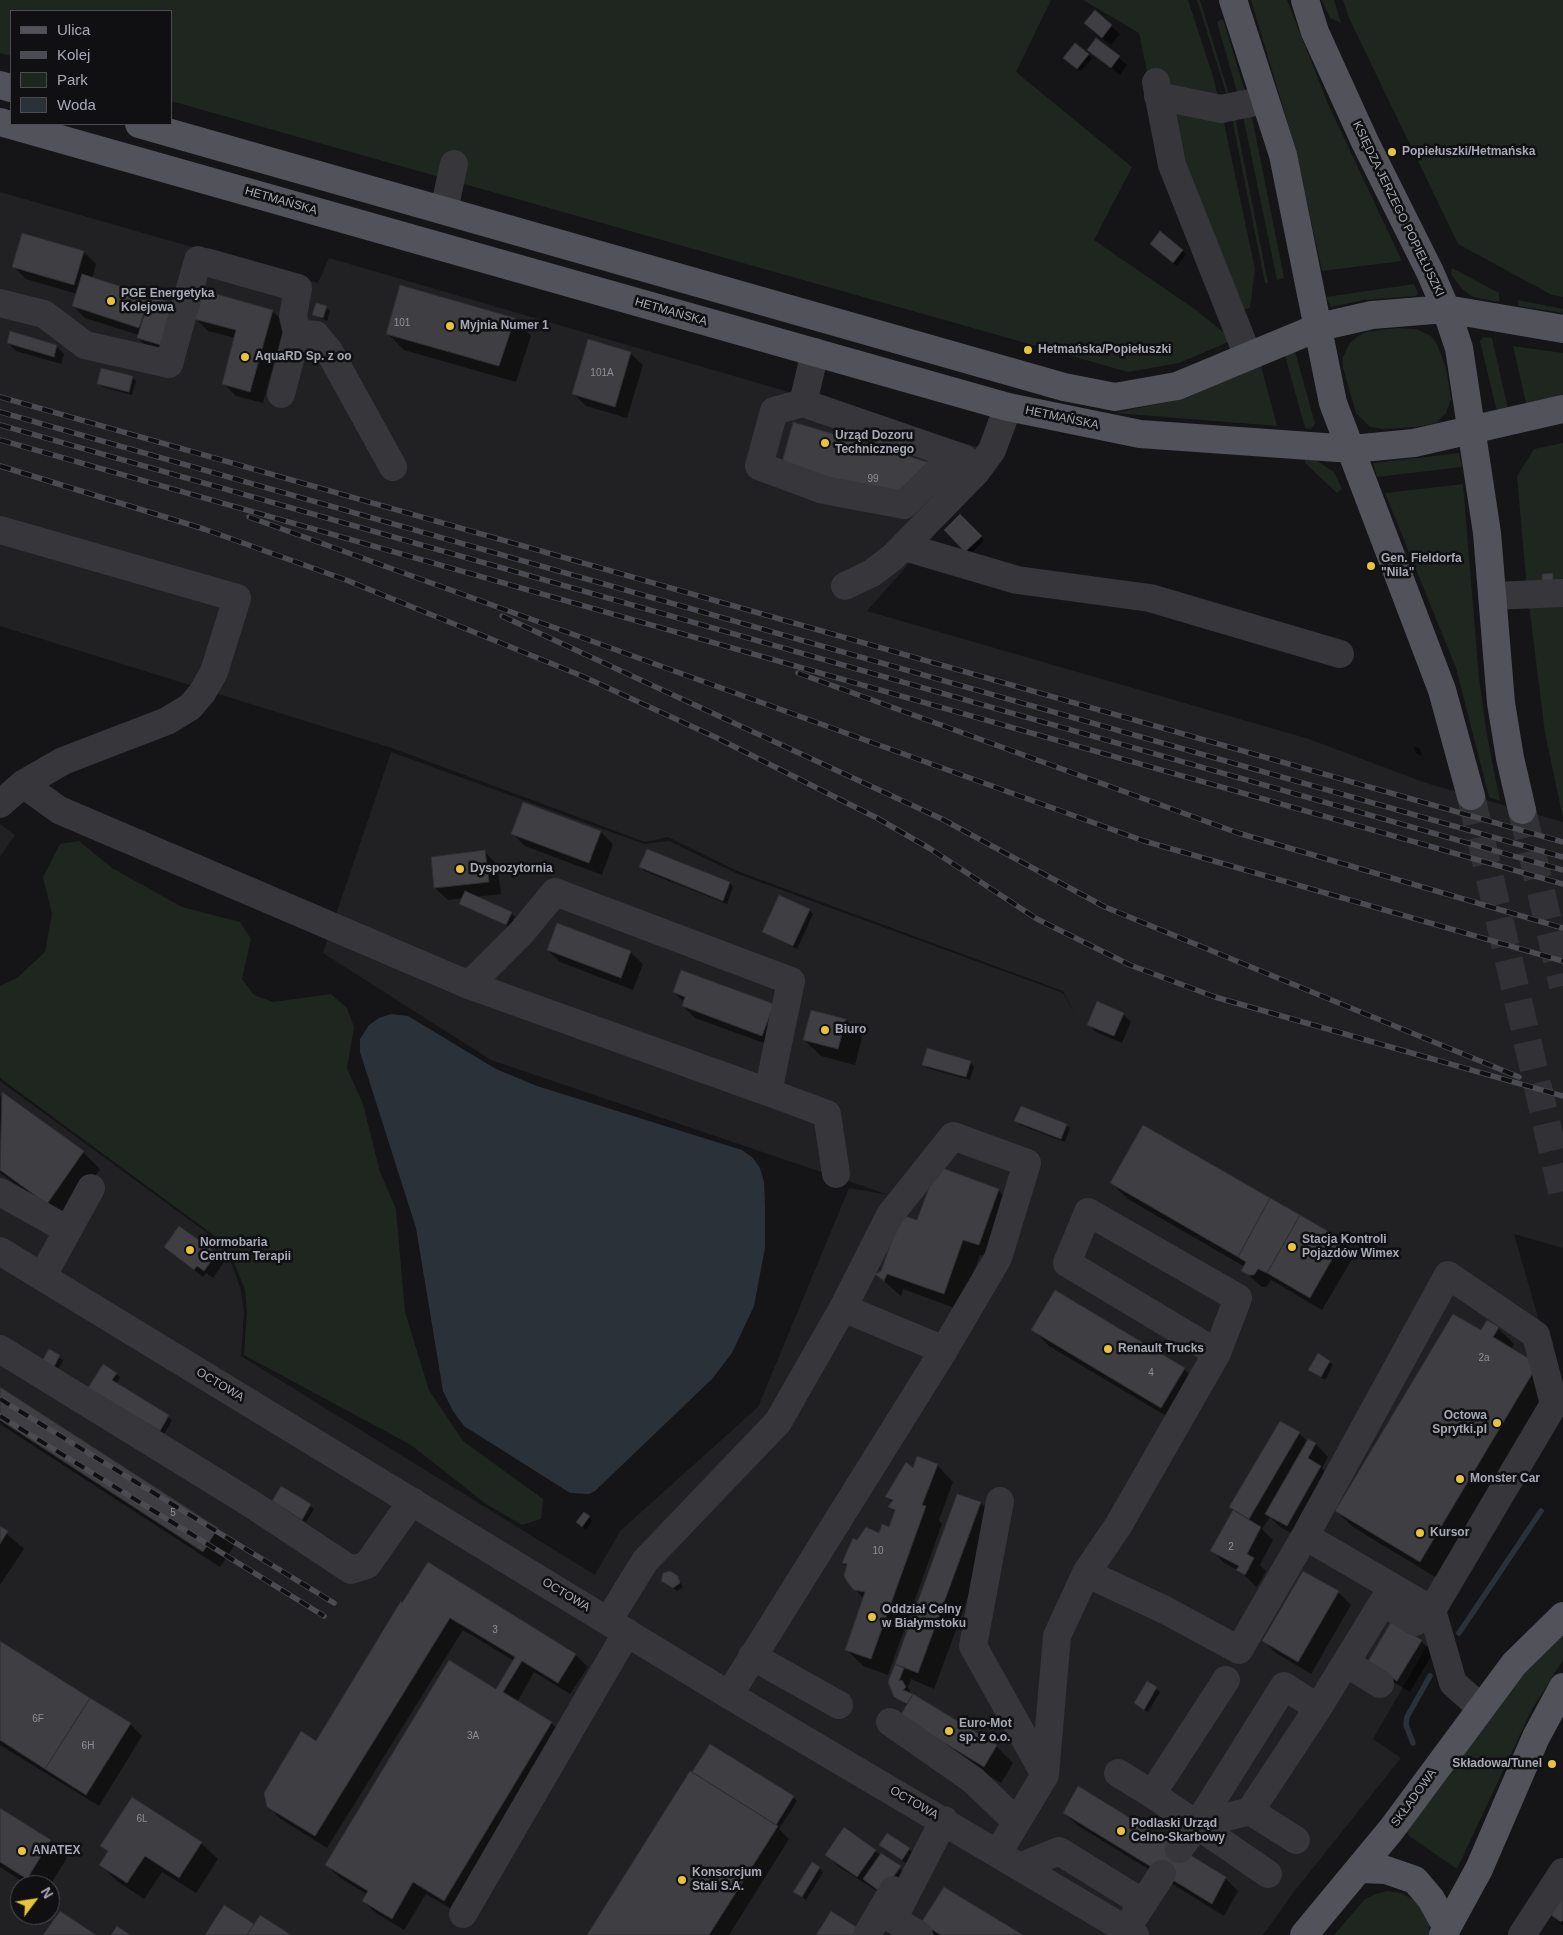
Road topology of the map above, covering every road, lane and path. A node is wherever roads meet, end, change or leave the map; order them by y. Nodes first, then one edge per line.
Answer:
1 (1233, 0) edge
2 (1304, 0) edge
3 (1265, 100) junction
4 (11, 125) edge
5 (143, 125) edge
6 (237, 151) junction
7 (454, 164) dead end
8 (228, 186) junction
9 (444, 210) junction
10 (0, 303) edge
11 (1446, 309) junction
12 (1319, 327) junction
13 (1563, 329) edge
14 (297, 333) junction
15 (815, 352) junction
16 (1248, 356) junction
17 (1064, 387) junction
18 (281, 394) dead end
19 (803, 403) junction
20 (1008, 407) junction
21 (1563, 409) edge
22 (1473, 431) junction
23 (1352, 449) junction
24 (954, 455) junction
25 (394, 467) dead end
26 (976, 472) junction
27 (0, 530) edge
28 (905, 546) junction
29 (845, 586) dead end
30 (1563, 593) edge
31 (1492, 596) junction
32 (1340, 654) dead end
33 (23, 784) junction
34 (1471, 796) tunnel mouth
35 (0, 804) edge
36 (1522, 810) tunnel mouth
37 (469, 985) junction
38 (768, 1092) junction
39 (836, 1174) dead end
40 (91, 1188) dead end
41 (0, 1192) edge
42 (68, 1230) junction
43 (0, 1251) edge
44 (42, 1276) junction
45 (843, 1308) junction
46 (0, 1349) edge
47 (944, 1350) junction
48 (1217, 1352) junction
49 (1000, 1501) dead end
50 (412, 1502) junction
51 (1305, 1536) junction
52 (1086, 1573) junction
53 (1423, 1616) junction
54 (1563, 1616) edge
55 (617, 1626) junction
56 (752, 1656) junction
57 (1346, 1663) junction
58 (1226, 1680) dead end
59 (1380, 1684) dead end
60 (1563, 1687) edge
61 (729, 1694) junction
62 (839, 1705) dead end
63 (1480, 1707) junction
64 (1318, 1708) junction
65 (890, 1722) dead end
66 (1118, 1773) dead end
67 (1045, 1775) junction
68 (1152, 1794) junction
69 (1250, 1811) junction
70 (939, 1817) junction
71 (1017, 1822) junction
72 (1197, 1825) junction
73 (1296, 1840) dead end
74 (1179, 1849) dead end
75 (1009, 1860) junction
76 (1360, 1869) junction
77 (1563, 1872) edge
78 (1162, 1874) dead end
79 (1268, 1874) dead end
80 (1144, 1903) junction
81 (463, 1914) dead end
82 (1131, 1932) edge
83 (1445, 1932) edge
84 (867, 1935) edge
85 (920, 1935) edge
86 (1304, 1935) edge
87 (1522, 1935) edge

1 - 3 main road
2 - 11 main road, KSIĘDZA JERZEGO POPIEŁUSZKI
3 - 12 main road
3 - 16 street
4 - 8 main road, HETMAŃSKA
5 - 6 main road
6 - 8 main road
6 - 9 main road
7 - 9 street
8 - 15 main road, HETMAŃSKA
9 - 17 main road
10 - 14 street
11 - 12 main road
11 - 13 main road, KSIĘDZA JERZEGO POPIEŁUSZKI
11 - 22 main road
12 - 16 main road
12 - 23 main road
14 - 18 street
14 - 25 street
15 - 19 street
15 - 20 main road, HETMAŃSKA
16 - 17 main road
17 - 20 main road
19 - 24 street
19 - 24 street
20 - 23 main road, HETMAŃSKA
20 - 26 street
21 - 22 main road
22 - 23 main road, HETMAŃSKA
22 - 31 main road
23 - 34 main road
24 - 26 street
26 - 28 street
27 - 33 street
28 - 29 street
28 - 32 street
30 - 31 street
31 - 36 main road
33 - 35 street
33 - 37 street
37 - 38 street
37 - 38 street
38 - 39 street
40 - 42 street
41 - 42 street
42 - 44 street
43 - 44 street, OCTOWA
44 - 50 street, OCTOWA
45 - 47 street
45 - 47 street
45 - 55 street
46 - 50 street
47 - 56 street
48 - 48 street
48 - 52 street
49 - 67 street
50 - 55 street, OCTOWA
51 - 52 street
51 - 53 street
51 - 53 street
52 - 67 street
53 - 57 street
53 - 63 street
54 - 63 main road, SKŁADOWA
55 - 61 street, OCTOWA
55 - 81 street
56 - 61 street
56 - 62 street
57 - 59 street
57 - 64 street
58 - 68 street
60 - 83 main road
61 - 70 street, OCTOWA
63 - 76 main road, SKŁADOWA
64 - 69 street
64 - 72 street
65 - 71 street
66 - 68 street
67 - 71 street
68 - 72 street
69 - 72 street
69 - 73 street
70 - 75 street, OCTOWA
70 - 84 street
70 - 85 street
71 - 75 street
72 - 74 street
72 - 79 street
75 - 80 street
75 - 82 street, OCTOWA
76 - 83 main road
76 - 86 main road, SKŁADOWA
77 - 87 street
78 - 80 street
80 - 82 street

